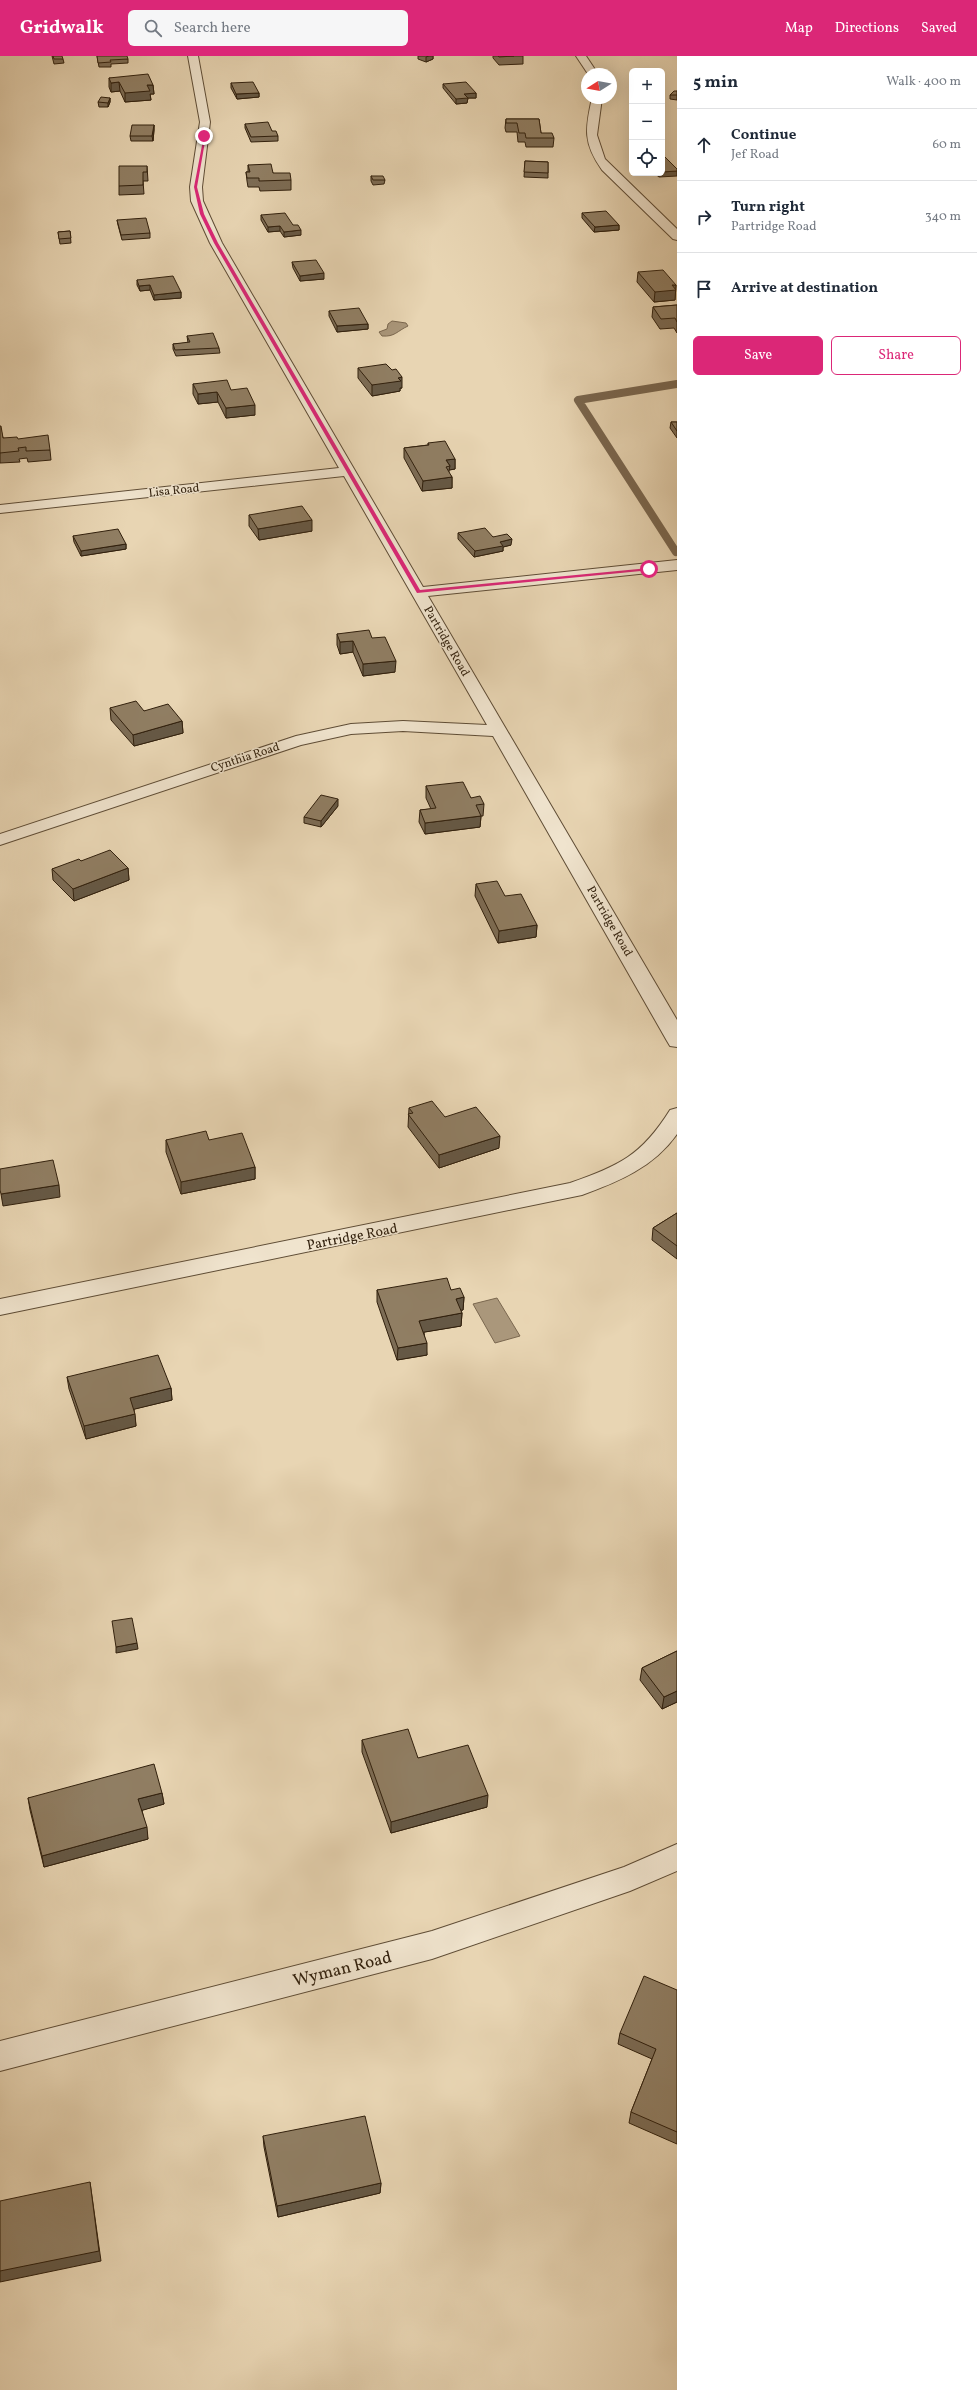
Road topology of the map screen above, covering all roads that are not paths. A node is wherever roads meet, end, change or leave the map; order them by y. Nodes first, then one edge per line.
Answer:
1 (193, 56) edge
2 (581, 56) edge
3 (589, 68) edge
4 (596, 104) edge
5 (677, 236) edge
6 (349, 471) junction
7 (0, 509) edge
8 (677, 565) edge
9 (418, 592) junction
10 (500, 732) junction
11 (0, 840) edge
12 (677, 1041) edge
13 (677, 1115) edge
14 (0, 1307) edge
15 (677, 1856) edge
16 (0, 2056) edge

1 - 6 street, Partridge Road
2 - 3 street
4 - 5 street
6 - 7 street, Lisa Road
6 - 9 street, Partridge Road
8 - 9 street
9 - 10 street, Partridge Road
10 - 11 street, Cynthia Road
10 - 12 street, Partridge Road
13 - 14 street, Partridge Road
15 - 16 street, Wyman Road

